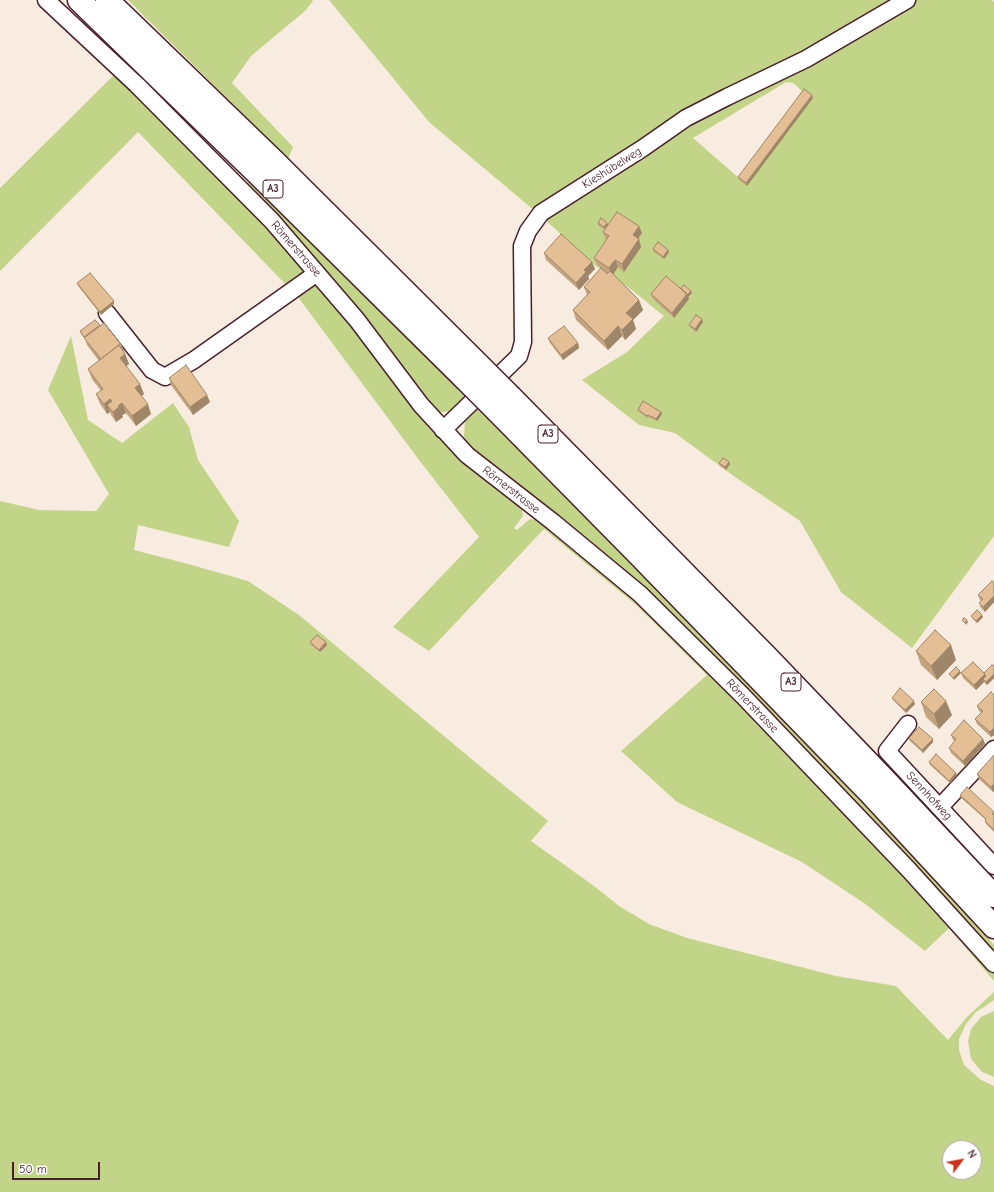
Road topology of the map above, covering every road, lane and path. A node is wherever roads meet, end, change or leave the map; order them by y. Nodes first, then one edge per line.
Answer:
1 (46, 0) edge
2 (79, 0) edge
3 (107, 0) edge
4 (907, 0) edge
5 (317, 273) junction
6 (107, 313) dead end
7 (472, 372) junction
8 (504, 404) junction
9 (444, 430) junction
10 (908, 724) dead end
11 (994, 749) edge
12 (940, 807) junction
13 (994, 866) edge
14 (994, 896) edge
15 (994, 926) edge
16 (994, 964) edge

1 - 5 street, Römerstrasse
2 - 7 highway, A3
3 - 7 highway, A3
4 - 9 street, Kieshübelweg
5 - 6 street
5 - 9 street, Römerstrasse
7 - 8 highway, A3, bridge
8 - 14 highway, A3
8 - 15 highway, A3
9 - 16 street, Römerstrasse
10 - 12 street, Sennhofweg
11 - 12 street
12 - 13 street, Sennhofweg

